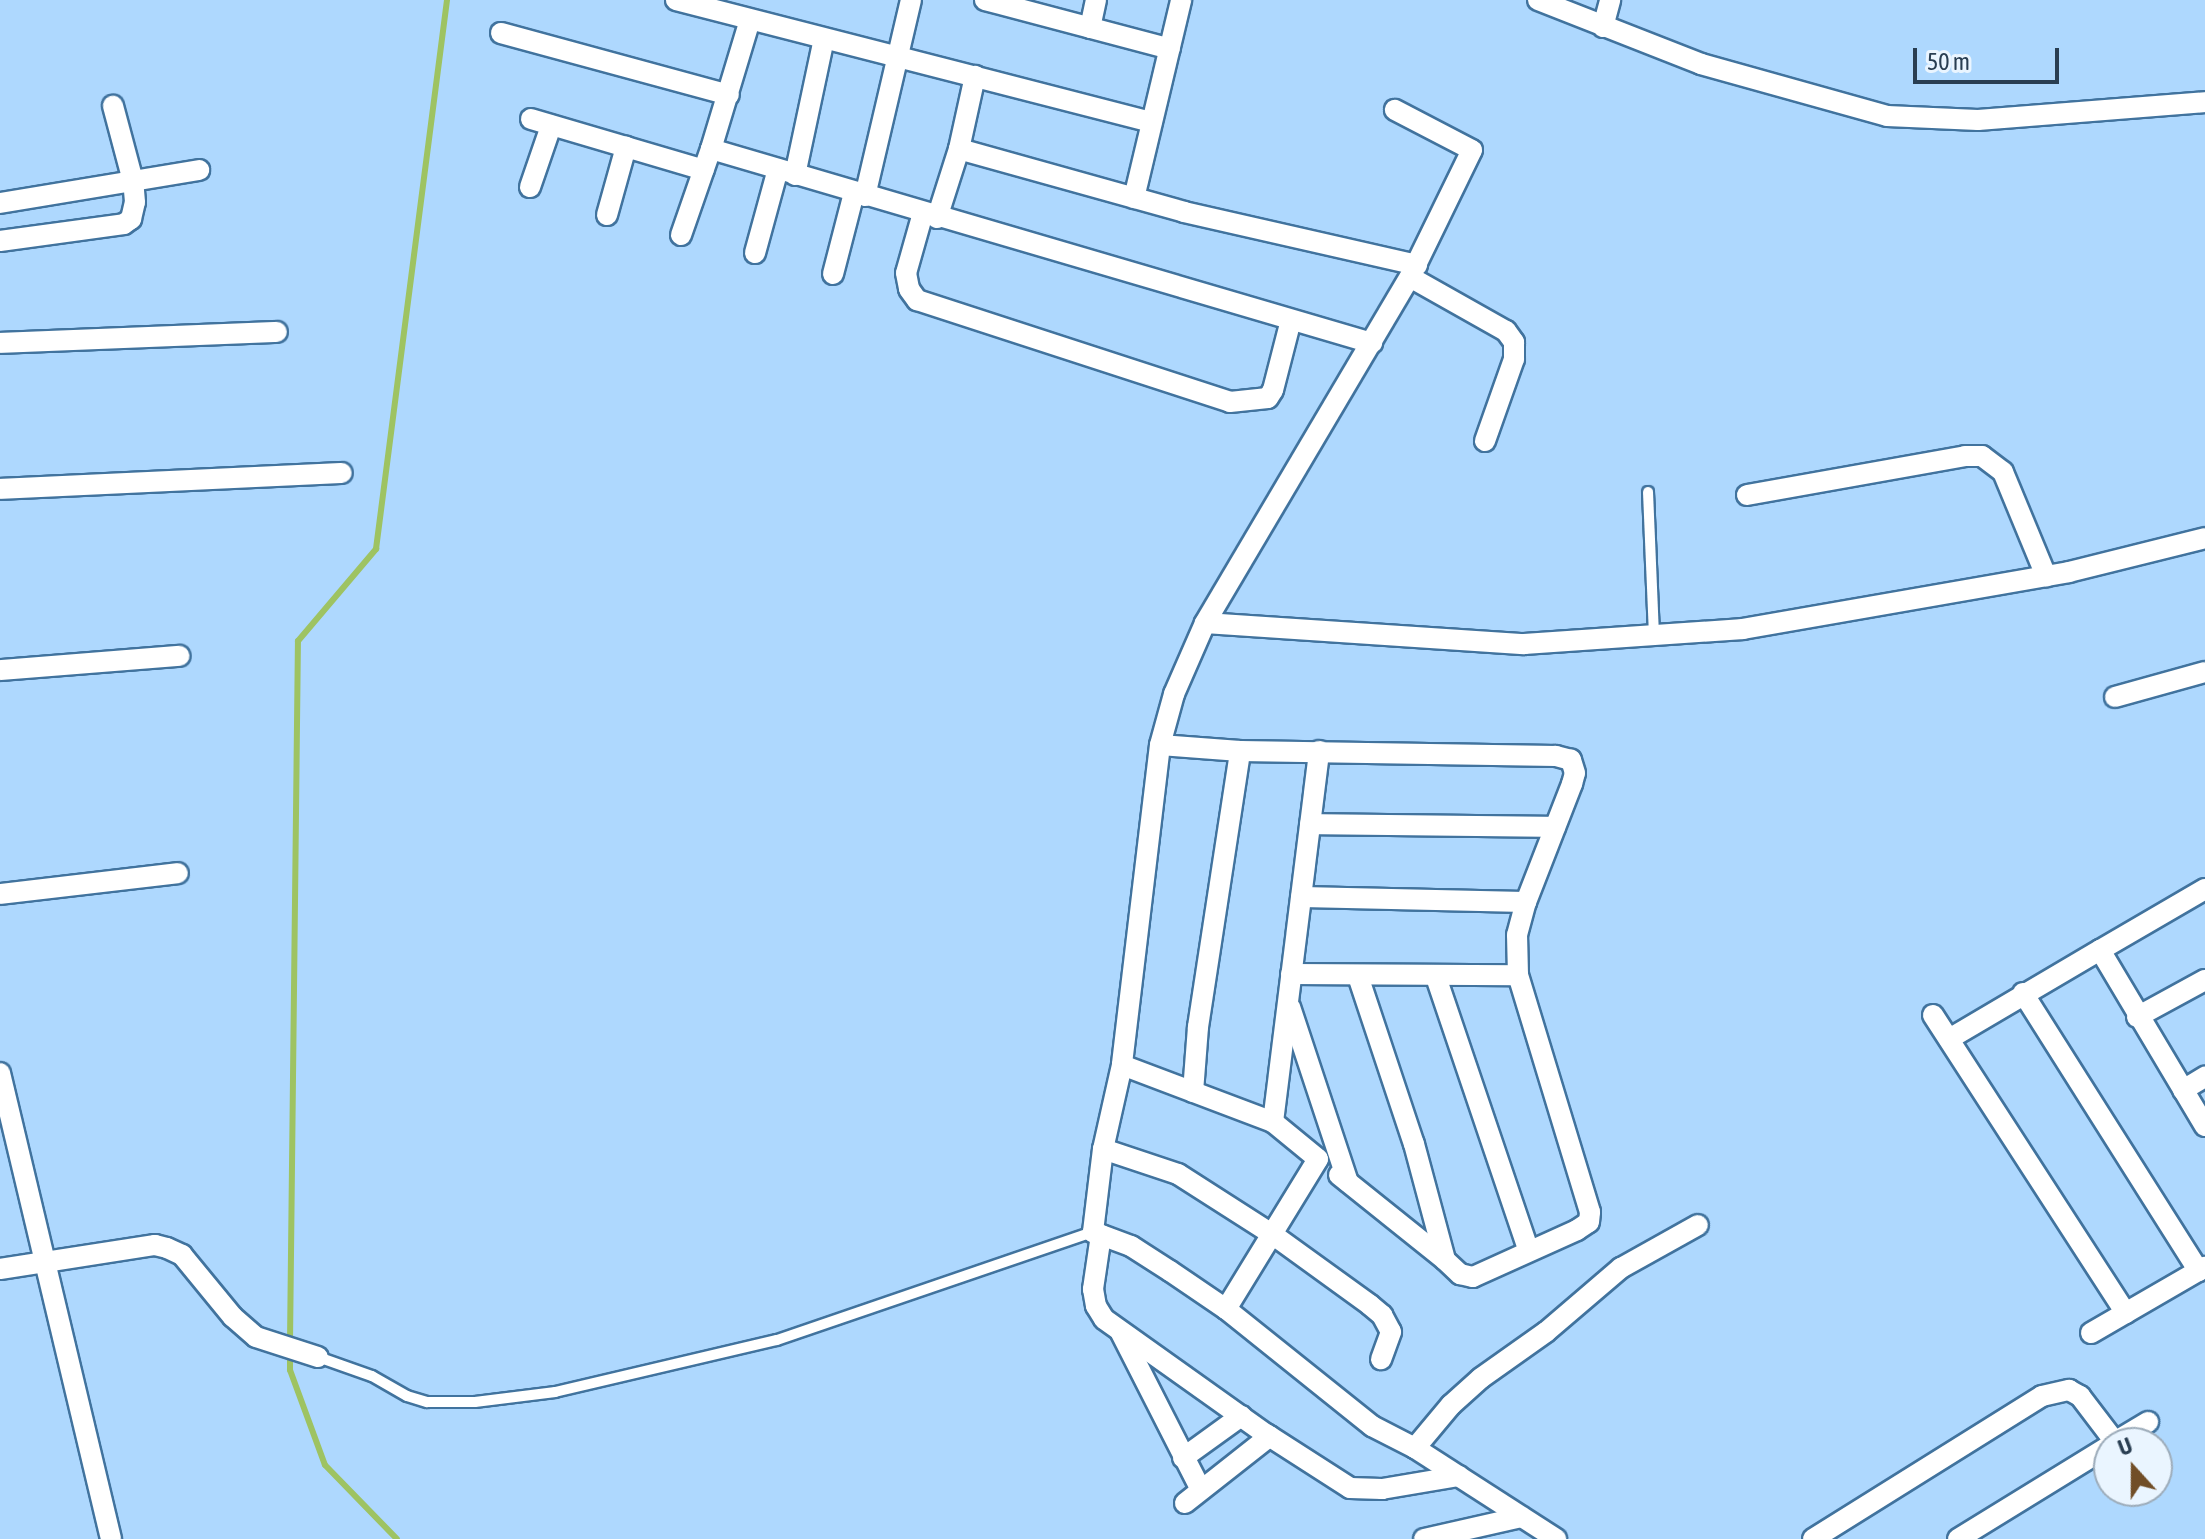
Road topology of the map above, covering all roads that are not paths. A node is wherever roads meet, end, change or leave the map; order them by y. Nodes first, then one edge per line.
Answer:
1 (676, 0) edge
2 (911, 0) edge
3 (985, 0) edge
4 (1096, 0) edge
5 (1181, 0) edge
6 (1538, 0) edge
7 (1610, 0) edge
8 (1022, 5) edge
9 (750, 20) junction
10 (1603, 27) junction
11 (1090, 28) junction
12 (501, 33) dead end
13 (824, 39) junction
14 (1170, 49) junction
15 (895, 58) junction
16 (975, 76) junction
17 (729, 95) junction
18 (2205, 102) edge
19 (113, 106) dead end
20 (1395, 110) dead end
21 (1152, 122) junction
22 (626, 147) junction
23 (711, 149) junction
24 (959, 149) junction
25 (199, 170) dead end
26 (704, 170) junction
27 (787, 172) junction
28 (133, 181) junction
29 (530, 187) dead end
30 (860, 194) junction
31 (1134, 198) junction
32 (0, 203) edge
33 (607, 215) dead end
34 (930, 216) junction
35 (681, 235) dead end
36 (0, 241) edge
37 (755, 253) dead end
38 (1414, 271) junction
39 (833, 274) dead end
40 (1291, 320) junction
41 (277, 332) dead end
42 (0, 343) edge
43 (1372, 343) junction
44 (1485, 441) dead end
45 (342, 473) dead end
46 (0, 489) edge
47 (1648, 492) dead end
48 (1747, 495) dead end
49 (2205, 538) edge
50 (2046, 576) junction
51 (1205, 623) junction
52 (1654, 634) junction
53 (179, 656) dead end
54 (0, 670) edge
55 (2205, 672) edge
56 (2115, 697) dead end
57 (1160, 745) junction
58 (1240, 751) junction
59 (1319, 751) junction
60 (1310, 824) junction
61 (1555, 827) junction
62 (178, 873) dead end
63 (2205, 889) edge
64 (0, 894) edge
65 (1301, 897) junction
66 (1526, 902) junction
67 (2100, 950) junction
68 (1291, 974) junction
69 (1518, 975) junction
70 (1358, 976) junction
71 (1436, 977) junction
72 (2205, 980) edge
73 (2023, 993) junction
74 (1288, 1002) junction
75 (1933, 1015) dead end
76 (2137, 1017) junction
77 (1949, 1039) junction
78 (1122, 1065) junction
79 (0, 1073) edge
80 (2205, 1077) edge
81 (2183, 1090) junction
82 (1193, 1092) junction
83 (1273, 1122) junction
84 (2205, 1126) edge
85 (1103, 1149) junction
86 (1318, 1159) junction
87 (1348, 1182) junction
88 (1698, 1225) dead end
89 (1097, 1234) junction
90 (1272, 1234) junction
91 (1529, 1251) junction
92 (1445, 1260) junction
93 (45, 1261) junction
94 (0, 1269) edge
95 (2202, 1269) edge
96 (1226, 1309) junction
97 (2126, 1313) junction
98 (1119, 1329) junction
99 (2091, 1333) dead end
100 (318, 1357) joint
101 (1381, 1359) dead end
102 (1241, 1416) junction
103 (2148, 1422) dead end
104 (2101, 1427) edge
105 (2140, 1427) edge
106 (1270, 1436) junction
107 (1415, 1448) junction
108 (2093, 1456) edge
109 (1183, 1458) junction
110 (1459, 1476) junction
111 (1522, 1517) junction
112 (111, 1539) edge
113 (1424, 1539) edge
114 (1556, 1539) edge
115 (1813, 1539) edge
116 (1958, 1539) edge

1 - 9 street
2 - 15 street
3 - 8 street
4 - 11 street
5 - 14 street
6 - 10 street
7 - 10 street
8 - 11 street
9 - 13 street
9 - 17 street
10 - 18 street
11 - 14 street
12 - 17 street
13 - 15 street
13 - 27 street
14 - 21 street
15 - 16 street
15 - 30 street
16 - 21 street
16 - 24 street
17 - 23 street
19 - 28 street
20 - 38 street
21 - 31 street
22 - 26 street
22 - 29 street
22 - 33 street
23 - 26 street
23 - 27 street
24 - 31 street
24 - 34 street
25 - 28 street
26 - 35 street
27 - 30 street
27 - 37 street
28 - 32 street
28 - 36 street
30 - 34 street
30 - 39 street
31 - 38 street
34 - 40 street
34 - 40 street
38 - 43 street
38 - 44 street
40 - 43 street
41 - 42 street
43 - 51 street
45 - 46 street
47 - 52 lane
48 - 50 street
49 - 50 street
50 - 52 street
51 - 52 street
51 - 57 street
53 - 54 street
55 - 56 street
57 - 58 street
57 - 78 street
58 - 59 street
58 - 82 street
59 - 60 street
59 - 61 street
60 - 61 street
60 - 65 street
61 - 66 street
62 - 64 street
63 - 67 street
65 - 66 street
65 - 68 street
66 - 69 street
67 - 73 street
67 - 76 street
68 - 70 street
68 - 74 street
69 - 71 street
69 - 91 street
70 - 71 street
70 - 92 street
71 - 91 street
72 - 76 street
73 - 77 street
73 - 95 street
74 - 83 street
74 - 87 street
75 - 77 street
76 - 81 street
77 - 97 street
78 - 82 street
78 - 85 street
79 - 93 street
80 - 81 street
81 - 84 street
82 - 83 street
83 - 86 street
85 - 89 street
85 - 90 street
86 - 87 street
86 - 90 street
87 - 92 street
88 - 107 street
89 - 96 street
89 - 98 street
89 - 100 lane
90 - 96 street
90 - 101 street
91 - 92 street
93 - 94 street
93 - 100 street
93 - 112 street
95 - 97 street
96 - 107 street
97 - 99 street
98 - 102 street
98 - 109 street
102 - 106 street
102 - 109 street
103 - 105 street
104 - 115 street
106 - 109 street
106 - 110 street
107 - 110 street
108 - 116 street
110 - 111 street
111 - 113 street
111 - 114 street

